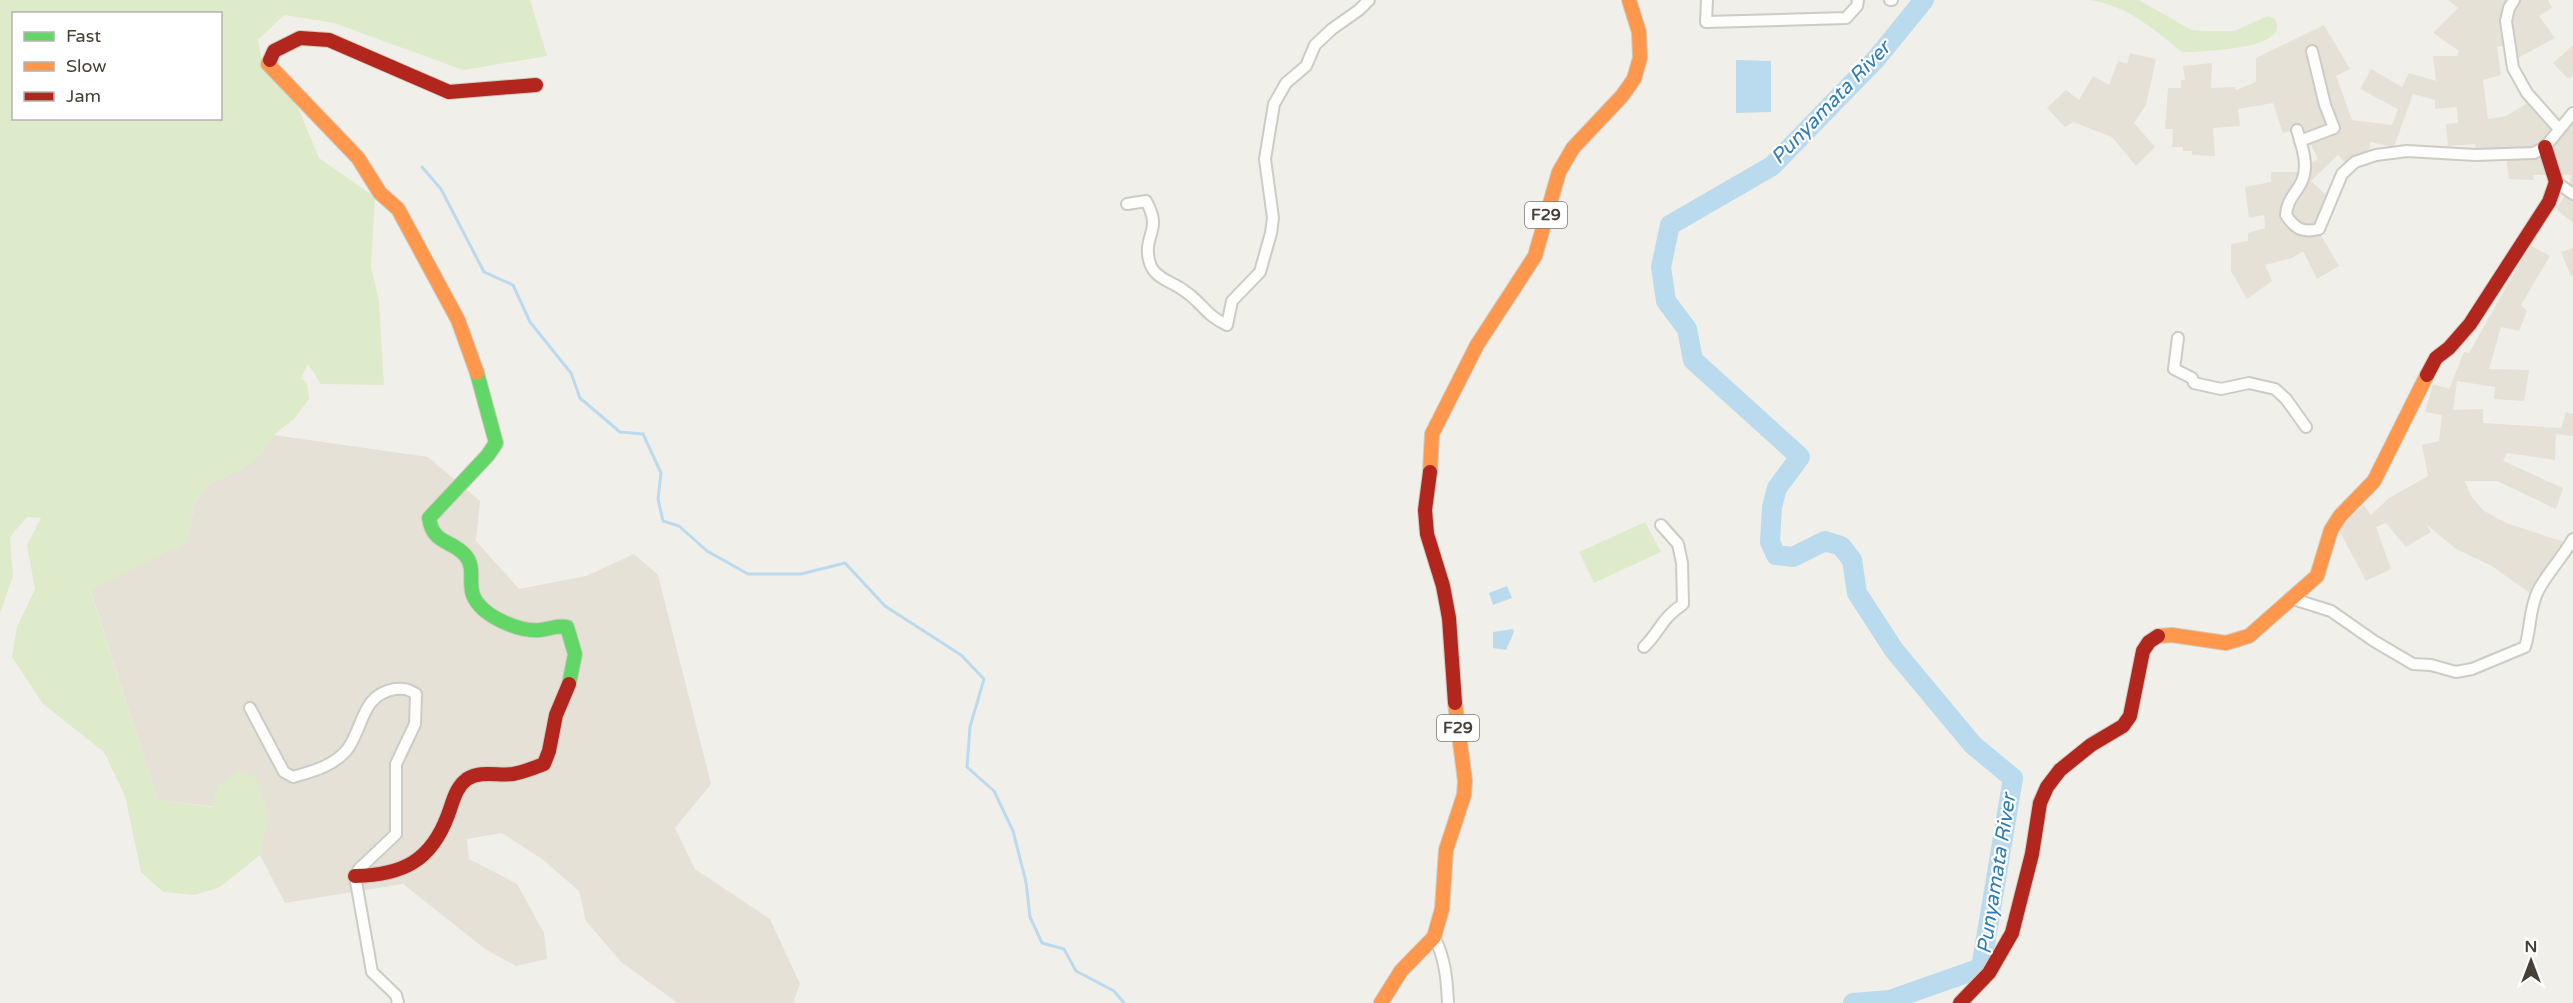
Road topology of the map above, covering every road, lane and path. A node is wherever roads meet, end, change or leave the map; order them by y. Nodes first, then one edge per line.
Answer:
1 (1369, 0) edge
2 (1629, 0) edge
3 (1707, 0) edge
4 (1858, 0) edge
5 (2514, 0) edge
6 (2312, 51) dead end
7 (536, 85) dead end
8 (2573, 113) edge
9 (2559, 129) junction
10 (2297, 130) dead end
11 (2300, 141) junction
12 (2545, 147) junction
13 (2556, 182) junction
14 (2573, 194) edge
15 (1127, 204) dead end
16 (2178, 338) dead end
17 (2306, 427) dead end
18 (1661, 525) dead end
19 (2573, 539) edge
20 (2290, 598) junction
21 (1644, 647) dead end
22 (250, 708) dead end
23 (355, 876) junction
24 (1434, 937) junction
25 (398, 1003) edge
26 (1381, 1003) edge
27 (1448, 1003) edge
28 (1960, 1003) edge

1 - 15 street
2 - 24 street, F29
3 - 4 street
5 - 9 street
6 - 11 street
7 - 23 street
8 - 9 street
9 - 12 street
10 - 11 street
11 - 12 street
12 - 13 street
13 - 14 street
13 - 20 street
16 - 17 street
18 - 21 street
19 - 20 street
20 - 28 street
22 - 23 street
23 - 25 street
24 - 26 street, F29
24 - 27 street

